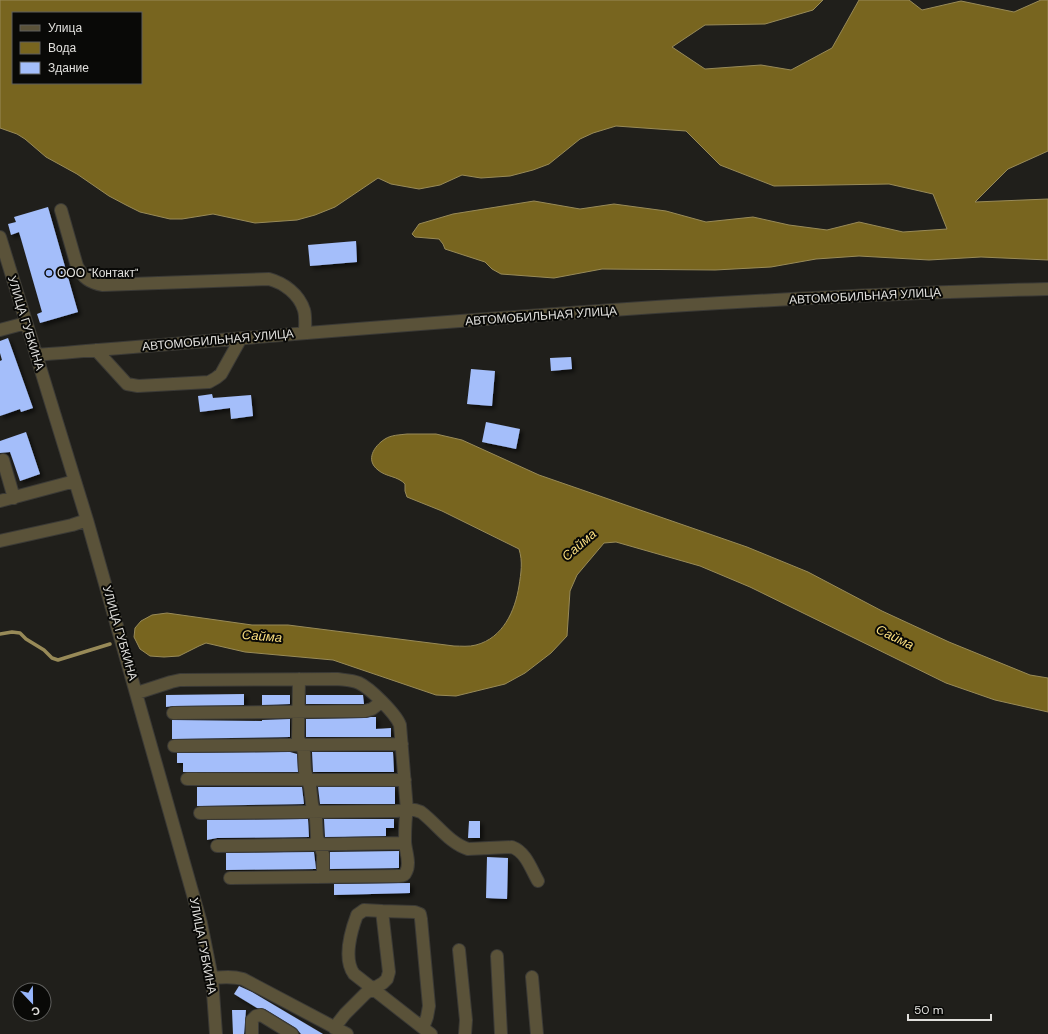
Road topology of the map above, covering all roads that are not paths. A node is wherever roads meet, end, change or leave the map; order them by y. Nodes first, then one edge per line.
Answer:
1 (61, 210) dead end
2 (0, 237) edge
3 (1048, 289) edge
4 (26, 323) junction
5 (0, 330) edge
6 (305, 333) junction
7 (242, 338) junction
8 (96, 350) junction
9 (36, 355) junction
10 (3, 460) dead end
11 (75, 481) junction
12 (14, 498) junction
13 (0, 501) edge
14 (87, 520) junction
15 (0, 541) edge
16 (299, 679) junction
17 (137, 693) junction
18 (381, 702) junction
19 (299, 712) junction
20 (172, 714) dead end
21 (402, 744) junction
22 (301, 745) junction
23 (174, 746) dead end
24 (187, 779) dead end
25 (308, 780) junction
26 (405, 780) junction
27 (407, 810) junction
28 (200, 812) dead end
29 (314, 812) junction
30 (405, 843) junction
31 (320, 844) junction
32 (217, 846) dead end
33 (323, 877) junction
34 (230, 878) dead end
35 (538, 881) dead end
36 (382, 911) junction
37 (459, 950) dead end
38 (497, 956) dead end
39 (532, 977) dead end
40 (212, 978) junction
41 (373, 988) junction
42 (334, 1028) junction
43 (427, 1031) edge
44 (216, 1034) edge
45 (252, 1034) edge
46 (292, 1034) edge
47 (347, 1034) edge
48 (465, 1034) edge
49 (501, 1034) edge
50 (537, 1034) edge

1 - 6 street
2 - 4 street, УЛИЦА ГУБКИНА
3 - 6 street, АВТОМОБИЛЬНАЯ УЛИЦА
4 - 5 street
4 - 9 street, УЛИЦА ГУБКИНА
6 - 7 street, АВТОМОБИЛЬНАЯ УЛИЦА
7 - 8 street, АВТОМОБИЛЬНАЯ УЛИЦА
7 - 8 street
8 - 9 street, АВТОМОБИЛЬНАЯ УЛИЦА
9 - 11 street, УЛИЦА ГУБКИНА
10 - 12 street
11 - 12 street
11 - 14 street, УЛИЦА ГУБКИНА
12 - 13 street
14 - 15 street
14 - 17 street, УЛИЦА ГУБКИНА
16 - 17 street
16 - 18 street
16 - 19 street
17 - 40 street, УЛИЦА ГУБКИНА
18 - 19 street
18 - 21 street
19 - 20 street
19 - 22 street
21 - 22 street
21 - 26 street
22 - 23 street
22 - 25 street
24 - 25 street
25 - 26 street
25 - 29 street
26 - 27 street
27 - 29 street
27 - 30 street
27 - 35 street
28 - 29 street
29 - 31 street
30 - 31 street
30 - 33 street
31 - 32 street
31 - 33 street
33 - 34 street
36 - 41 street
36 - 41 street
36 - 43 street
37 - 48 street
38 - 49 street
39 - 50 street
40 - 42 street
40 - 44 street, УЛИЦА ГУБКИНА
41 - 42 street
41 - 43 street
42 - 47 street
45 - 46 street

